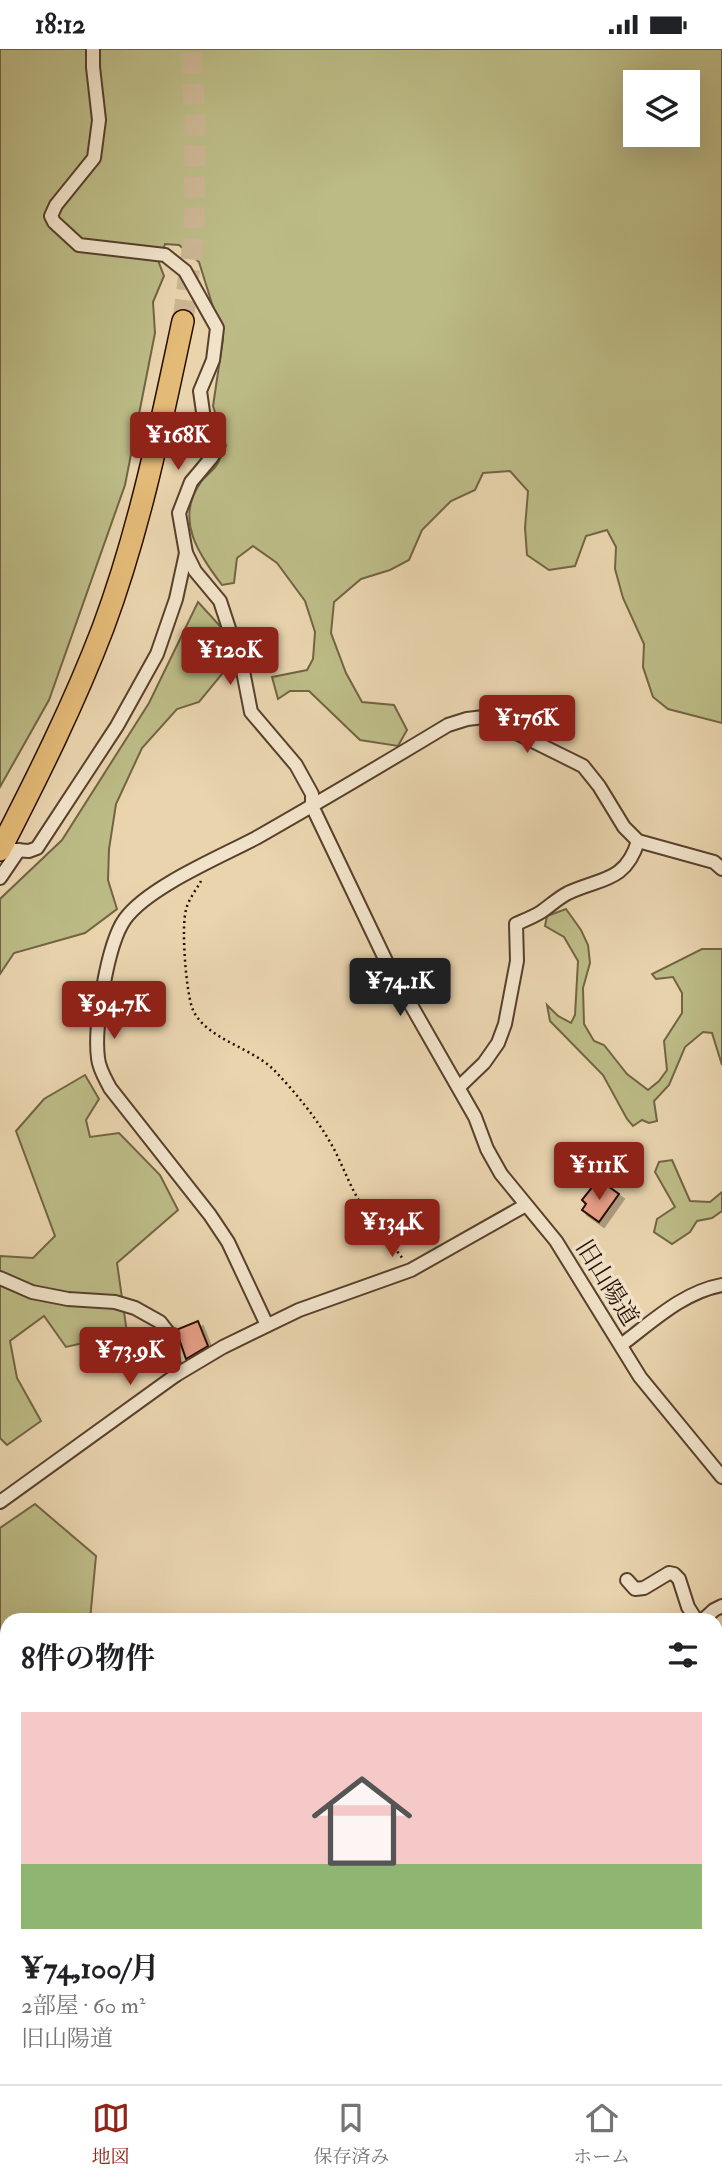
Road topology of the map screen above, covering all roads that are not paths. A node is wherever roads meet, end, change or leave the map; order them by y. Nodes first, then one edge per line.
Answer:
1 (93, 49) edge
2 (183, 321) tunnel mouth
3 (186, 553) junction
4 (312, 806) junction
5 (638, 841) junction
6 (6, 850) edge
7 (722, 869) edge
8 (0, 878) edge
9 (459, 1087) junction
10 (526, 1205) junction
11 (0, 1278) edge
12 (722, 1285) edge
13 (267, 1325) junction
14 (621, 1345) junction
15 (176, 1375) junction
16 (722, 1477) edge
17 (0, 1502) edge
18 (626, 1580) dead end
19 (693, 1613) edge

1 - 3 street
2 - 6 highway
3 - 4 street, 旧山陽道
3 - 6 street
4 - 5 street
4 - 9 street, 旧山陽道
4 - 13 street
5 - 7 street
5 - 9 street
6 - 8 street
9 - 10 street, 旧山陽道
10 - 13 street
10 - 14 street, 旧山陽道
11 - 15 street
12 - 14 street
13 - 15 street
14 - 16 street, 旧山陽道
15 - 17 street
18 - 19 street

